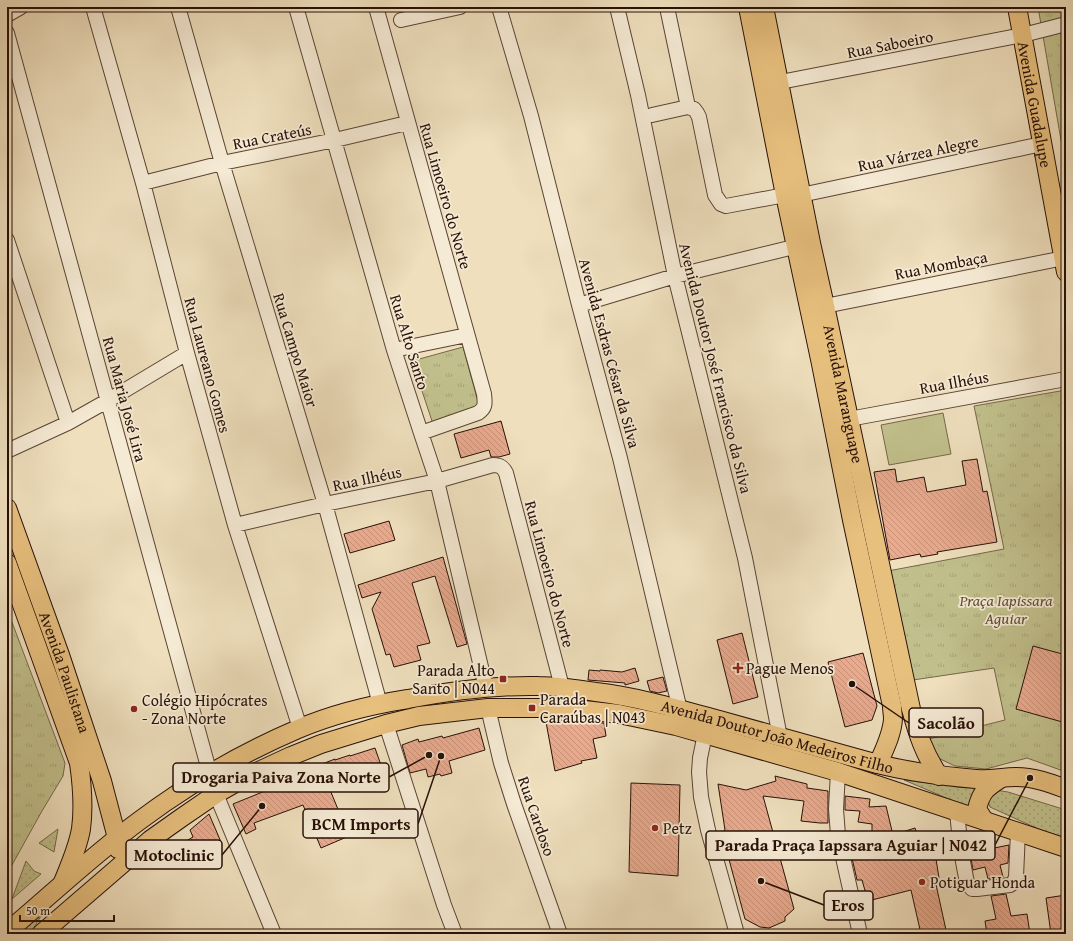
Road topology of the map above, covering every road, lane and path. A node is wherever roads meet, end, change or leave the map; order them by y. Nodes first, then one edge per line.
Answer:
1 (21, 7) edge
2 (93, 7) edge
3 (178, 7) edge
4 (296, 7) edge
5 (376, 7) edge
6 (460, 7) edge
7 (499, 7) edge
8 (617, 7) edge
9 (748, 7) edge
10 (764, 7) edge
11 (1017, 7) edge
12 (668, 12) dead end
13 (7, 15) edge
14 (401, 20) dead end
15 (1066, 24) edge
16 (7, 33) edge
17 (1023, 35) junction
18 (771, 84) junction
19 (688, 107) junction
20 (652, 115) dead end
21 (408, 123) junction
22 (335, 140) junction
23 (1042, 144) junction
24 (222, 163) junction
25 (143, 183) junction
26 (793, 195) junction
27 (7, 240) edge
28 (804, 245) junction
29 (1065, 265) edge
30 (675, 276) junction
31 (579, 305) junction
32 (825, 306) junction
33 (467, 334) junction
34 (394, 350) junction
35 (187, 353) junction
36 (820, 359) junction
37 (1066, 379) edge
38 (107, 401) junction
39 (849, 419) junction
40 (68, 423) junction
41 (421, 433) junction
42 (7, 451) edge
43 (504, 469) joint
44 (437, 481) junction
45 (325, 504) junction
46 (7, 508) edge
47 (235, 525) junction
48 (27, 565) junction
49 (8, 567) edge
50 (45, 666) junction
51 (562, 687) junction
52 (489, 688) junction
53 (906, 688) junction
54 (888, 692) junction
55 (380, 704) junction
56 (488, 708) junction
57 (680, 710) junction
58 (386, 724) junction
59 (300, 728) junction
60 (705, 734) junction
61 (780, 737) junction
62 (878, 764) junction
63 (838, 772) junction
64 (210, 774) junction
65 (939, 776) junction
66 (1000, 779) junction
67 (102, 781) junction
68 (1066, 789) edge
69 (216, 794) junction
70 (957, 812) junction
71 (984, 820) junction
72 (1018, 831) junction
73 (117, 838) junction
74 (1066, 848) edge
75 (62, 885) junction
76 (40, 905) junction
77 (7, 923) edge
78 (7, 932) edge
79 (41, 934) edge
80 (274, 934) edge
81 (455, 934) edge
82 (560, 934) edge
83 (737, 934) edge
84 (860, 934) edge

1 - 13 street
2 - 25 street, Rua Laureano Gomes
3 - 24 street, Rua Campo Maior
4 - 22 street, Rua Alto Santo
5 - 21 street, Rua Limoeiro do Norte
6 - 14 street
7 - 31 street, Avenida Esdras César da Silva
8 - 30 street, Avenida Doutor José Francisco da Silva
9 - 18 main road, Avenida Maranguape
10 - 18 main road, Avenida Maranguape
11 - 17 main road, Avenida Guadalupe
12 - 19 street
15 - 17 street, Rua Saboeiro
16 - 38 street, Rua Maria José Lira
17 - 18 street, Rua Saboeiro
17 - 23 main road, Avenida Guadalupe
18 - 26 main road, Avenida Maranguape
19 - 20 street
19 - 26 street, Rua Várzea Alegre
21 - 22 street, Rua Crateús
21 - 33 street, Rua Limoeiro do Norte
22 - 24 street, Rua Crateús
22 - 34 street, Rua Alto Santo
23 - 26 street, Rua Várzea Alegre
23 - 29 main road, Avenida Guadalupe
24 - 25 street, Rua Crateús
24 - 45 street, Rua Campo Maior
25 - 35 street, Rua Laureano Gomes
26 - 28 main road, Avenida Maranguape
27 - 40 street
28 - 30 street
28 - 32 main road, Avenida Maranguape
28 - 36 main road, Avenida Maranguape
29 - 32 street, Rua Mombaça
30 - 31 street
30 - 61 street, Avenida Doutor José Francisco da Silva
31 - 57 street, Avenida Esdras César da Silva
32 - 39 main road, Avenida Maranguape
33 - 34 street
33 - 41 street, Rua Limoeiro do Norte
34 - 41 street, Rua Alto Santo
35 - 38 street
35 - 47 street, Rua Laureano Gomes
36 - 39 main road
36 - 54 main road, Avenida Maranguape
37 - 39 street, Rua Ilhéus
38 - 40 street
38 - 64 street, Rua Maria José Lira
39 - 53 main road, Avenida Maranguape
40 - 42 street
41 - 44 street, Rua Alto Santo
43 - 44 street, Rua Ilhéus
43 - 51 street, Rua Limoeiro do Norte
44 - 45 street, Rua Ilhéus
44 - 52 street, Rua Alto Santo
45 - 47 street, Rua Ilhéus
45 - 55 street, Rua Campo Maior
46 - 48 main road, Avenida Paulistana
47 - 59 street, Rua Laureano Gomes
48 - 49 street
48 - 67 main road, Avenida Paulistana
49 - 50 main road, Avenida Paulistana
50 - 67 main road
50 - 75 main road, Avenida Paulistana
51 - 52 main road, Avenida Doutor João Medeiros Filho
51 - 57 main road, Avenida Doutor João Medeiros Filho
52 - 55 main road, Avenida Doutor João Medeiros Filho
53 - 54 main road
53 - 65 main road, Avenida Maranguape
54 - 62 main road, Avenida Maranguape
55 - 59 main road, Avenida Doutor João Medeiros Filho
56 - 58 main road, Avenida Doutor João Medeiros Filho
56 - 60 main road, Avenida Doutor João Medeiros Filho
56 - 82 street, Rua Cardoso
57 - 61 main road, Avenida Doutor João Medeiros Filho
58 - 69 main road, Avenida Doutor João Medeiros Filho
58 - 81 street
59 - 64 main road, Avenida Doutor João Medeiros Filho
60 - 63 main road, Avenida Doutor João Medeiros Filho
60 - 83 street
61 - 62 main road, Avenida Doutor João Medeiros Filho
62 - 65 main road, Avenida Doutor João Medeiros Filho
63 - 70 main road, Avenida Doutor João Medeiros Filho
63 - 84 street
64 - 73 main road, Avenida Doutor João Medeiros Filho
65 - 66 main road, Avenida Doutor João Medeiros Filho
66 - 68 main road, Avenida Doutor João Medeiros Filho
66 - 71 main road
67 - 73 main road, Avenida Paulistana
69 - 79 main road, Avenida Doutor João Medeiros Filho
69 - 80 street
70 - 71 main road, Avenida Doutor João Medeiros Filho
70 - 72 street
71 - 72 main road, Avenida Doutor João Medeiros Filho
72 - 74 main road, Avenida Doutor João Medeiros Filho
73 - 75 main road, Avenida Doutor João Medeiros Filho
73 - 79 main road, Avenida Paulistana
75 - 76 main road, Avenida Doutor João Medeiros Filho
76 - 77 street
76 - 78 main road, Avenida Doutor João Medeiros Filho

